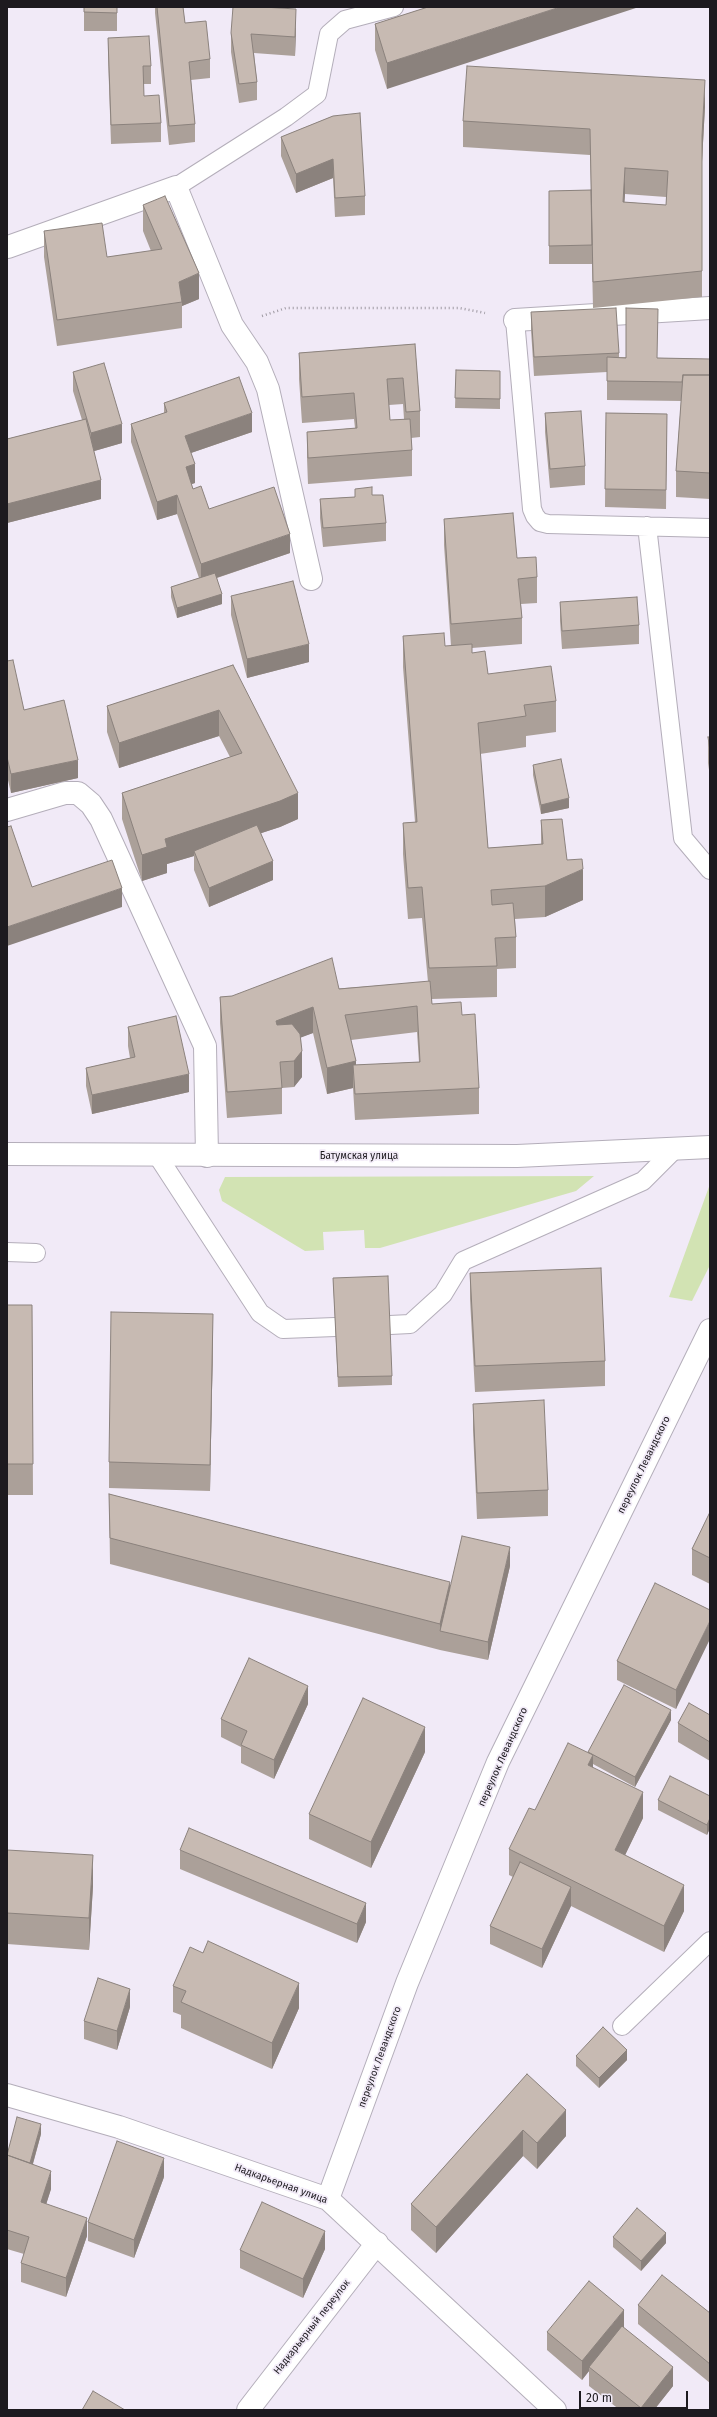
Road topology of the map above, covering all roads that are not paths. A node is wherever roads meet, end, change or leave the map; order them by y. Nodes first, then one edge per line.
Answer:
1 (394, 7) edge
2 (176, 187) junction
3 (7, 246) edge
4 (710, 308) edge
5 (515, 320) joint
6 (647, 526) junction
7 (710, 528) edge
8 (312, 579) dead end
9 (7, 810) edge
10 (710, 870) edge
11 (710, 1147) edge
12 (674, 1150) junction
13 (7, 1154) edge
14 (157, 1155) junction
15 (207, 1156) junction
16 (7, 1252) edge
17 (36, 1253) dead end
18 (390, 1324) edge
19 (335, 1327) edge
20 (710, 1330) edge
21 (710, 1941) edge
22 (622, 2026) dead end
23 (7, 2095) edge
24 (328, 2199) junction
25 (377, 2243) junction
26 (248, 2410) edge
27 (555, 2410) edge

1 - 2 lane
2 - 3 street
2 - 8 street
4 - 5 street
5 - 6 lane
6 - 7 lane
6 - 10 lane
9 - 15 street
11 - 12 street, Батумская улица
12 - 15 street, Батумская улица
12 - 18 lane
13 - 14 street, Батумская улица
14 - 15 street, Батумская улица
14 - 19 lane
16 - 17 lane
20 - 24 street, переулок Левандского
21 - 22 lane
23 - 24 street, Надкарьерная улица
24 - 25 street, Надкарьерная улица
25 - 26 street, Надкарьерный переулок
25 - 27 street, Надкарьерная улица

